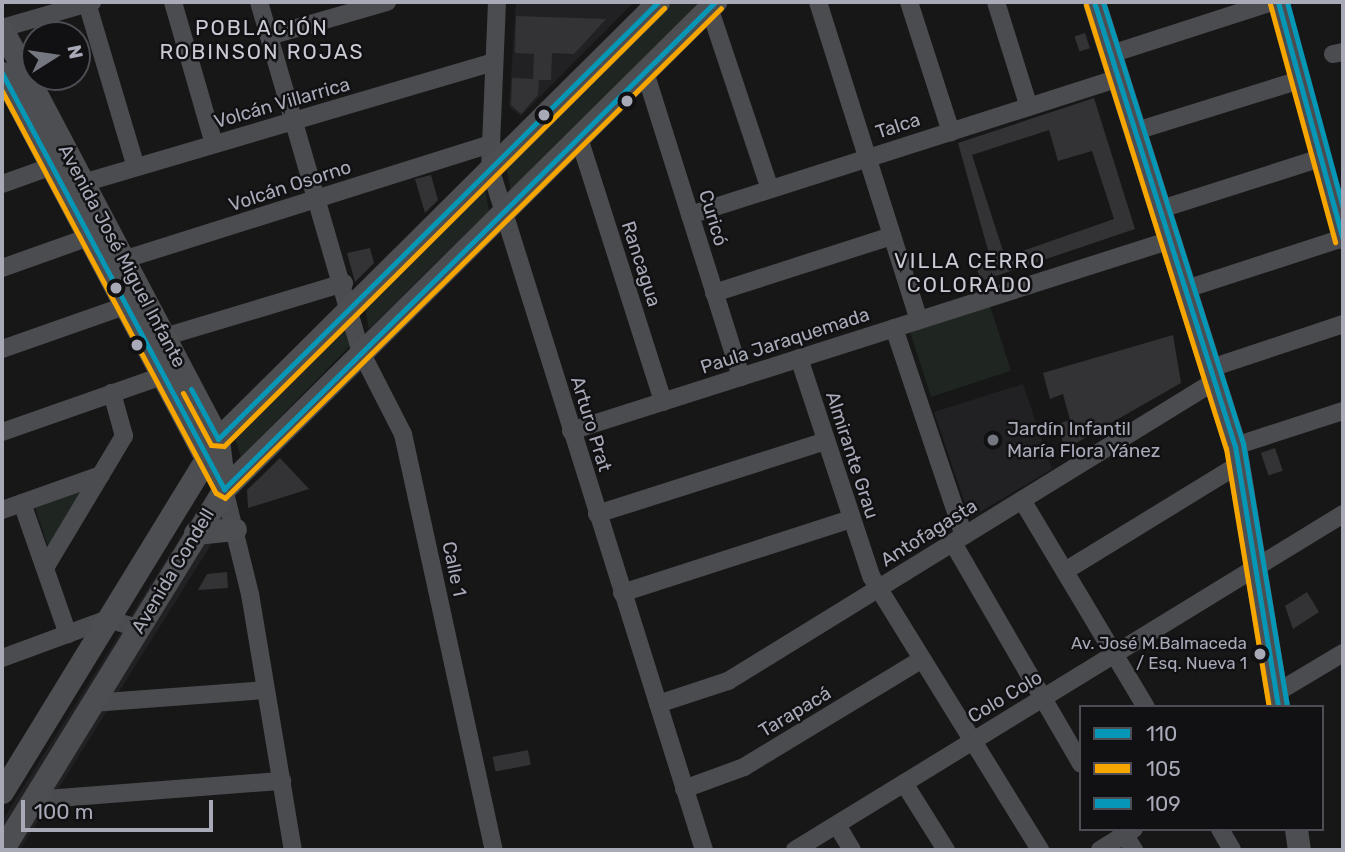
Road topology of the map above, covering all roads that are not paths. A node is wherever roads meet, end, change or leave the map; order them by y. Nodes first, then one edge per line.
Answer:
1 (89, 2) edge
2 (173, 2) edge
3 (259, 2) edge
4 (387, 2) edge
5 (497, 2) edge
6 (658, 2) edge
7 (818, 2) edge
8 (909, 2) edge
9 (996, 2) edge
10 (1094, 2) edge
11 (1272, 2) edge
12 (1278, 2) edge
13 (712, 4) edge
14 (2, 29) edge
15 (269, 36) junction
16 (1111, 54) junction
17 (493, 62) junction
18 (645, 72) junction
19 (2, 74) edge
20 (1119, 78) junction
21 (1300, 80) junction
22 (9, 103) edge
23 (1029, 107) junction
24 (295, 121) junction
25 (1136, 131) junction
26 (951, 132) junction
27 (579, 138) junction
28 (214, 144) junction
29 (489, 144) junction
30 (867, 158) junction
31 (1321, 158) junction
32 (61, 163) junction
33 (136, 167) junction
34 (490, 168) junction
35 (83, 183) junction
36 (2, 184) edge
37 (770, 189) junction
38 (319, 199) junction
39 (1161, 209) junction
40 (503, 214) junction
41 (690, 215) junction
42 (892, 236) junction
43 (89, 237) junction
44 (1343, 239) edge
45 (1171, 240) junction
46 (113, 262) junction
47 (2, 268) edge
48 (344, 283) junction
49 (1186, 289) junction
50 (714, 293) junction
51 (125, 306) junction
52 (351, 306) junction
53 (919, 320) junction
54 (1343, 324) edge
55 (894, 328) junction
56 (164, 337) junction
57 (2, 349) edge
58 (361, 352) junction
59 (799, 358) junction
60 (171, 373) junction
61 (1213, 375) junction
62 (741, 377) junction
63 (113, 393) junction
64 (663, 402) junction
65 (1343, 411) edge
66 (571, 431) junction
67 (2, 432) edge
68 (826, 441) junction
69 (212, 449) junction
70 (1237, 455) junction
71 (101, 475) junction
72 (224, 489) junction
73 (1022, 500) junction
74 (22, 503) junction
75 (2, 510) edge
76 (597, 514) junction
77 (1343, 514) edge
78 (851, 519) junction
79 (235, 529) junction
80 (195, 533) junction
81 (959, 539) junction
82 (45, 568) junction
83 (1257, 568) junction
84 (1065, 571) junction
85 (878, 589) junction
86 (622, 593) junction
87 (108, 619) junction
88 (138, 628) junction
89 (68, 634) junction
90 (1343, 653) edge
91 (1115, 654) junction
92 (2, 658) edge
93 (922, 659) junction
94 (266, 690) junction
95 (1044, 698) junction
96 (1277, 700) edge
97 (92, 703) junction
98 (658, 704) junction
99 (1145, 705) edge
100 (973, 741) junction
101 (1079, 760) edge
102 (282, 781) junction
103 (904, 783) junction
104 (684, 789) junction
105 (2, 792) edge
106 (33, 800) junction
107 (836, 825) junction
108 (1221, 831) edge
109 (1296, 831) edge
110 (1128, 836) edge
111 (4, 840) edge
112 (293, 850) edge
113 (494, 850) edge
114 (704, 850) edge
115 (795, 850) edge
116 (852, 850) edge
117 (946, 850) edge
118 (1040, 850) edge
119 (1100, 850) edge
120 (1232, 850) edge
121 (1299, 850) edge

1 - 14 street
1 - 33 street
2 - 28 street
3 - 15 street, Calle 1
4 - 15 street
5 - 17 street, Arturo Prat
6 - 34 main road, Avenida Condell
7 - 30 street
8 - 26 street
9 - 23 street
10 - 16 main road
11 - 16 street
12 - 21 street
13 - 18 main road, Avenida Condell
13 - 37 street
14 - 32 main road, Avenida José Miguel Infante
15 - 24 street, Calle 1
16 - 20 main road
17 - 24 street, Volcán Villarrica
17 - 29 street, Arturo Prat
18 - 27 main road, Avenida Condell
18 - 41 street, Curicó
19 - 22 main road, Avenida José Miguel Infante
20 - 23 street, Talca
20 - 25 main road
21 - 25 street
21 - 31 street
22 - 32 main road, Avenida José Miguel Infante
23 - 26 street, Talca
24 - 28 street, Volcán Villarrica
24 - 38 street, Calle 1
25 - 39 main road
26 - 30 street, Talca
27 - 40 main road, Avenida Condell
27 - 64 street, Rancagua
28 - 33 street, Volcán Villarrica
29 - 34 street, Arturo Prat
29 - 38 street, Volcán Osorno
30 - 37 street, Talca
30 - 42 street
31 - 39 street
31 - 44 street
32 - 35 main road, Avenida José Miguel Infante
32 - 36 street
32 - 43 main road, Avenida José Miguel Infante
33 - 35 street, Volcán Villarrica
34 - 40 street, Arturo Prat
34 - 52 main road, Avenida Condell
35 - 46 main road, Avenida José Miguel Infante
37 - 41 street, Talca
38 - 46 street, Volcán Osorno
38 - 48 street, Calle 1
39 - 45 main road
40 - 58 main road, Avenida Condell
40 - 66 street, Arturo Prat
41 - 50 street, Curicó
42 - 50 street
42 - 53 street
43 - 46 main road, Avenida José Miguel Infante
43 - 47 street
44 - 49 street
45 - 49 main road
45 - 53 street, Paula Jaraquemada
46 - 51 main road, Avenida José Miguel Infante
46 - 56 main road, Avenida José Miguel Infante
48 - 52 street, Calle 1
48 - 56 street
49 - 61 main road
50 - 62 street, Curicó
51 - 57 street
51 - 60 main road, Avenida José Miguel Infante
52 - 58 street, Calle 1
52 - 69 main road, Avenida Condell
53 - 55 street, Paula Jaraquemada
54 - 61 street, Antofagasta
55 - 59 street, Paula Jaraquemada
55 - 81 street
56 - 60 main road, Avenida José Miguel Infante
58 - 72 main road, Avenida Condell
58 - 113 street, Calle 1
59 - 62 street, Paula Jaraquemada
59 - 68 street, Almirante Grau
60 - 63 street
60 - 69 main road, Avenida José Miguel Infante
61 - 70 main road
61 - 73 street, Antofagasta
62 - 64 street, Paula Jaraquemada
63 - 67 street
63 - 71 street
64 - 66 street, Paula Jaraquemada
65 - 70 street
66 - 76 street, Arturo Prat
68 - 76 street
68 - 78 street, Almirante Grau
69 - 72 main road, Avenida José Miguel Infante
69 - 87 main road, Avenida Condell
70 - 83 main road
70 - 84 street
71 - 74 street
71 - 82 street
72 - 79 street, Avenida José Miguel Infante
72 - 80 main road, Avenida Condell
73 - 81 street, Antofagasta
73 - 84 street
74 - 75 street
74 - 82 street
76 - 86 street, Arturo Prat
77 - 83 street, Colo Colo
78 - 85 street, Almirante Grau
78 - 86 street
79 - 80 main road
79 - 94 street, Avenida José Miguel Infante
80 - 88 main road, Avenida Condell
81 - 85 street, Antofagasta
81 - 95 street
82 - 89 street
83 - 91 street, Colo Colo
83 - 96 main road
84 - 91 street
85 - 93 street, Almirante Grau
85 - 98 street, Antofagasta
86 - 98 street, Arturo Prat
87 - 88 street
87 - 89 street
87 - 105 main road, Avenida Condell
88 - 97 main road, Avenida Condell
89 - 92 street
90 - 96 street
91 - 95 street, Colo Colo
91 - 99 street
93 - 100 street, Almirante Grau
93 - 104 street, Tarapacá
94 - 97 street
94 - 102 street, Avenida José Miguel Infante
95 - 100 street, Colo Colo
95 - 101 street
97 - 106 main road, Avenida Condell
98 - 104 street, Arturo Prat
100 - 103 street, Colo Colo
100 - 118 street, Almirante Grau
102 - 106 street
102 - 112 street, Avenida José Miguel Infante
103 - 107 street, Colo Colo
103 - 117 street
104 - 114 street, Arturo Prat
106 - 111 main road, Avenida Condell
107 - 115 street, Colo Colo
107 - 116 street
108 - 120 street
109 - 121 main road
110 - 119 street

